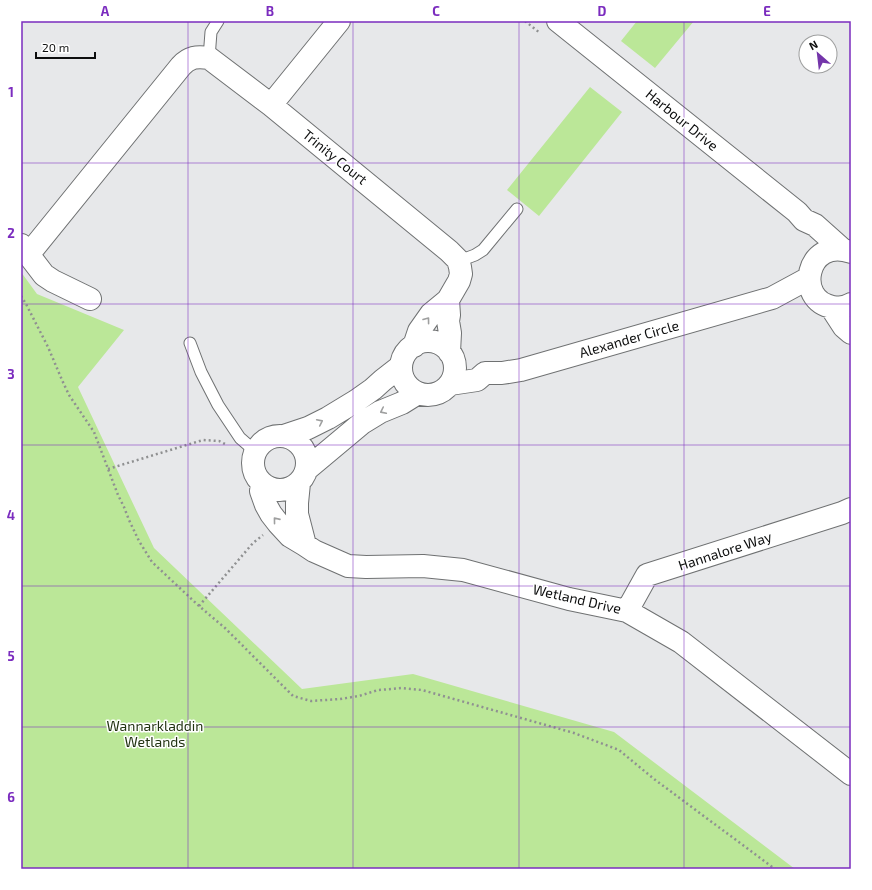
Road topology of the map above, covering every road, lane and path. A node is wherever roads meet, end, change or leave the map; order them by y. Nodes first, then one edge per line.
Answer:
1 (218, 21) edge
2 (339, 21) edge
3 (558, 21) edge
4 (208, 58) junction
5 (270, 105) junction
6 (517, 209) dead end
7 (804, 220) junction
8 (25, 250) edge
9 (847, 251) edge
10 (458, 260) junction
11 (824, 289) edge
12 (21, 296) edge
13 (90, 299) dead end
14 (448, 300) junction
15 (851, 333) edge
16 (190, 343) dead end
17 (414, 346) junction
18 (451, 354) junction
19 (401, 366) junction
20 (485, 373) junction
21 (450, 384) junction
22 (418, 393) junction
23 (284, 436) junction
24 (226, 444) dead end
25 (256, 451) junction
26 (108, 469) junction
27 (303, 476) junction
28 (262, 484) junction
29 (848, 512) edge
30 (265, 534) dead end
31 (306, 544) junction
32 (199, 606) junction
33 (627, 611) junction
34 (850, 766) edge
35 (775, 869) edge

1 - 4 lane
2 - 5 street
3 - 7 street, Harbour Drive
4 - 5 street, Trinity Court
4 - 8 street
5 - 10 street, Trinity Court
6 - 10 lane
7 - 9 street, Harbour Drive
7 - 11 street
8 - 13 street
9 - 11 street, Alexander Circle
10 - 14 street
11 - 15 street
11 - 20 street, Alexander Circle
12 - 26 path
17 -> 14 street
14 - 18 street
16 - 25 lane
17 - 18 street
17 - 19 street
18 - 20 street
18 - 21 street
19 - 22 street
23 -> 19 street
20 - 21 street, Alexander Circle
21 - 22 street
22 -> 27 street
23 - 25 street
23 - 27 street
24 - 26 path
25 - 28 street
26 - 32 path
27 - 28 street
27 - 31 street
31 -> 28 street, Wetland Drive
29 - 33 street, Hannalore Way
30 - 32 path
31 - 33 street, Wetland Drive
32 - 35 path
33 - 34 street, Wetland Drive

